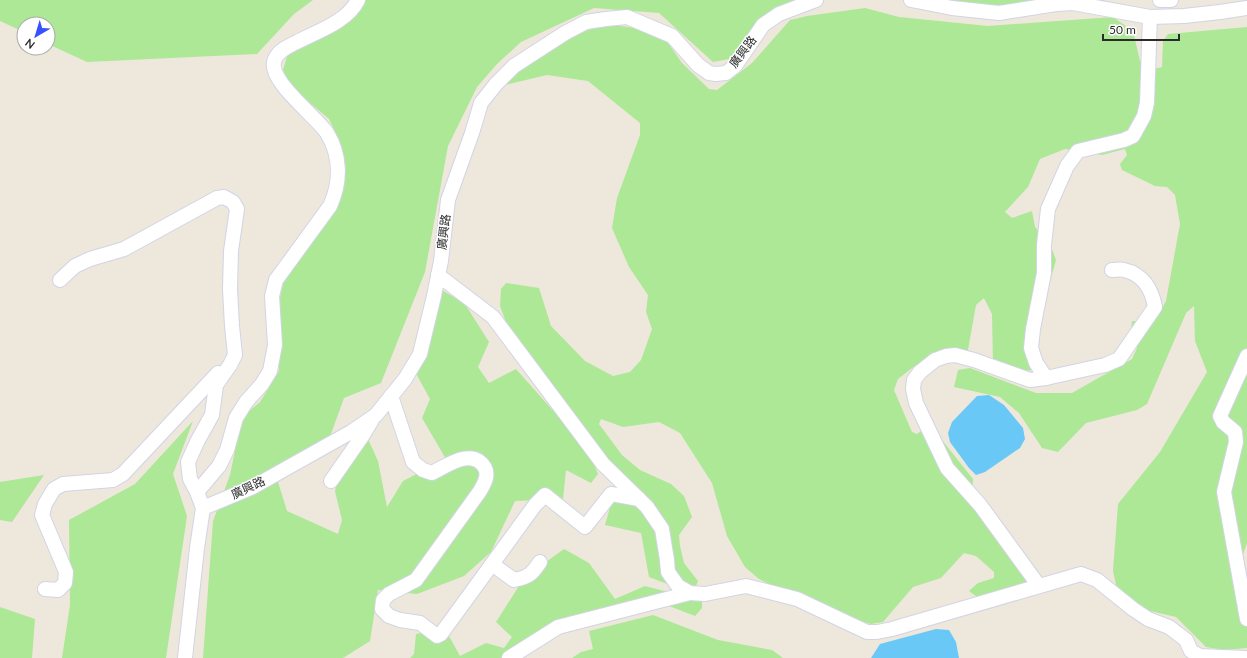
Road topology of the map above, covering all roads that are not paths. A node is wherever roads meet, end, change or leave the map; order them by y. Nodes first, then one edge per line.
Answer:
1 (358, 0) edge
2 (816, 0) edge
3 (911, 0) edge
4 (1160, 0) edge
5 (1171, 0) edge
6 (1225, 0) edge
7 (1247, 4) edge
8 (1247, 8) edge
9 (1150, 17) junction
10 (1112, 270) dead end
11 (438, 275) junction
12 (60, 280) dead end
13 (235, 355) junction
14 (1247, 356) edge
15 (1046, 378) junction
16 (391, 396) junction
17 (373, 418) junction
18 (331, 481) dead end
19 (197, 492) junction
20 (639, 499) junction
21 (203, 508) junction
22 (540, 562) dead end
23 (492, 564) junction
24 (1040, 586) junction
25 (45, 589) dead end
26 (690, 593) junction
27 (1247, 619) edge
28 (185, 658) edge
29 (509, 658) edge
30 (1245, 658) edge

1 - 19 street
2 - 11 street, 廣興路
3 - 9 street
4 - 5 street
6 - 7 street
8 - 9 street
9 - 15 street
10 - 15 street
11 - 16 street, 廣興路
11 - 20 street
12 - 13 street
13 - 19 street
13 - 25 street
14 - 27 street
15 - 24 street
16 - 17 street, 廣興路
16 - 23 street
17 - 18 street
17 - 21 street, 廣興路
19 - 21 street
20 - 23 street
20 - 26 street
21 - 28 street
22 - 23 street
24 - 26 street
24 - 30 street
26 - 29 street

